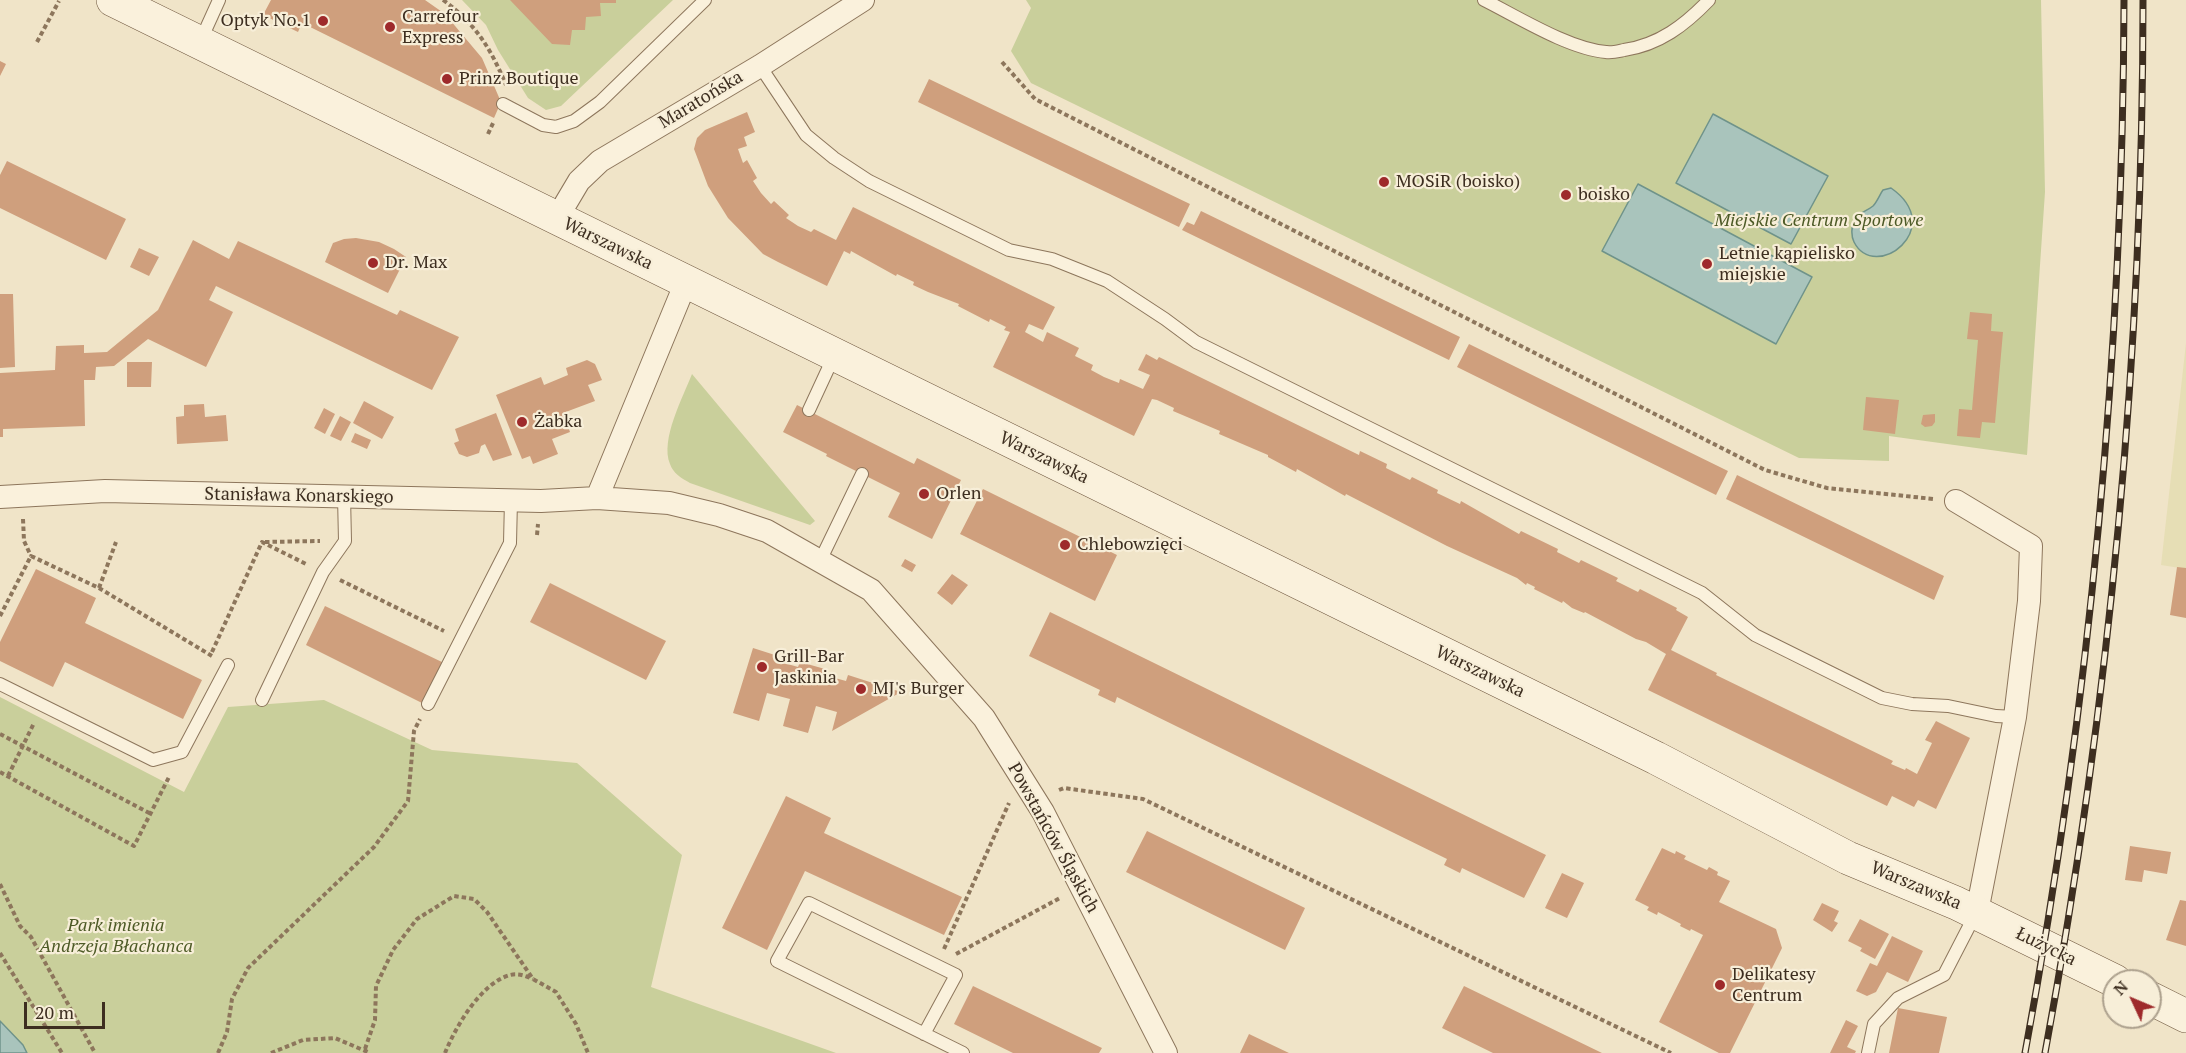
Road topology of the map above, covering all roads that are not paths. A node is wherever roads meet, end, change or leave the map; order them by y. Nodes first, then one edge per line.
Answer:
1 (112, 0) edge
2 (219, 0) edge
3 (705, 0) edge
4 (863, 0) edge
5 (1484, 0) edge
6 (1709, 0) edge
7 (200, 43) junction
8 (760, 66) junction
9 (503, 104) road end
10 (557, 218) junction
11 (686, 282) junction
12 (834, 355) junction
13 (809, 411) dead end
14 (862, 474) dead end
15 (344, 496) junction
16 (0, 497) edge
17 (597, 498) junction
18 (511, 500) junction
19 (1956, 501) road end
20 (820, 561) junction
21 (228, 665) road end
22 (0, 684) edge
23 (262, 700) dead end
24 (428, 704) road end
25 (2015, 717) junction
26 (1977, 912) junction
27 (2102, 974) edge
28 (2162, 1004) edge
29 (2186, 1016) edge
30 (924, 1034) junction
31 (963, 1053) edge
32 (1166, 1053) edge
33 (1868, 1053) edge

1 - 7 main road, Warszawska
2 - 7 lane
3 - 9 lane
4 - 8 street, Maratońska
5 - 6 lane
7 - 10 main road, Warszawska
8 - 10 street, Maratońska
8 - 25 lane
10 - 11 main road, Warszawska
11 - 12 main road, Warszawska
11 - 17 street
12 - 13 lane
12 - 26 main road, Warszawska
14 - 20 lane
15 - 16 street, Stanisława Konarskiego
15 - 18 street, Stanisława Konarskiego
15 - 23 lane
17 - 18 street, Stanisława Konarskiego
17 - 20 street, Powstańców Śląskich
18 - 24 lane
19 - 25 street
20 - 32 street, Powstańców Śląskich
21 - 22 lane
25 - 26 street
26 - 27 main road, Łużycka
26 - 33 lane
28 - 29 main road
30 - 30 lane
30 - 31 lane

